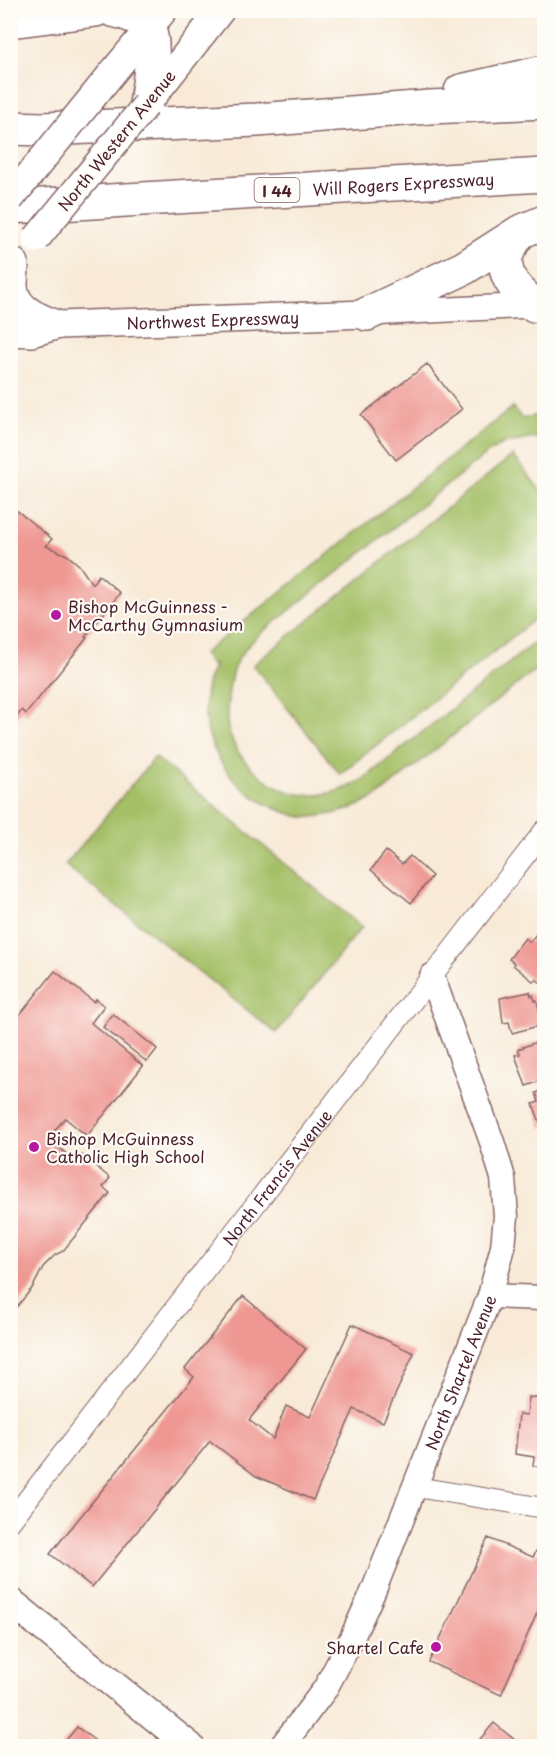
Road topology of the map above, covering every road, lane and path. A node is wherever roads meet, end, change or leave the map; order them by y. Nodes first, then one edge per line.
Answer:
1 (96, 10) edge
2 (113, 10) edge
3 (221, 10) edge
4 (157, 20) edge
5 (10, 21) edge
6 (544, 72) edge
7 (153, 89) junction
8 (544, 102) edge
9 (370, 112) junction
10 (10, 128) edge
11 (544, 175) edge
12 (10, 187) edge
13 (182, 195) junction
14 (10, 199) edge
15 (10, 207) edge
16 (532, 227) edge
17 (13, 266) edge
18 (539, 305) edge
19 (367, 314) junction
20 (59, 325) junction
21 (17, 329) edge
22 (544, 831) edge
23 (432, 976) junction
24 (490, 1296) junction
25 (544, 1298) edge
26 (416, 1487) junction
27 (544, 1508) edge
28 (10, 1522) edge
29 (10, 1601) edge
30 (190, 1746) edge
31 (282, 1746) edge

1 - 5 highway
2 - 4 highway
3 - 7 main road, North Western Avenue
4 - 7 highway
4 - 14 main road, bridge
6 - 9 highway
7 - 17 main road, North Western Avenue, bridge
8 - 9 highway
9 - 10 highway
11 - 13 highway, Will Rogers Expressway / I 44
12 - 13 highway
13 - 15 highway, Will Rogers Expressway / I 44
16 - 18 highway
16 - 19 highway
17 - 20 main road, Northwest Expressway
18 - 19 street
19 - 20 main road, Northwest Expressway
20 - 21 main road, Northwest Expressway
22 - 23 street, North Francis Avenue
23 - 24 street, North Shartel Avenue
23 - 28 street, North Francis Avenue
24 - 25 street
24 - 26 street, North Shartel Avenue
26 - 27 street
26 - 31 street, North Shartel Avenue
29 - 30 main road

